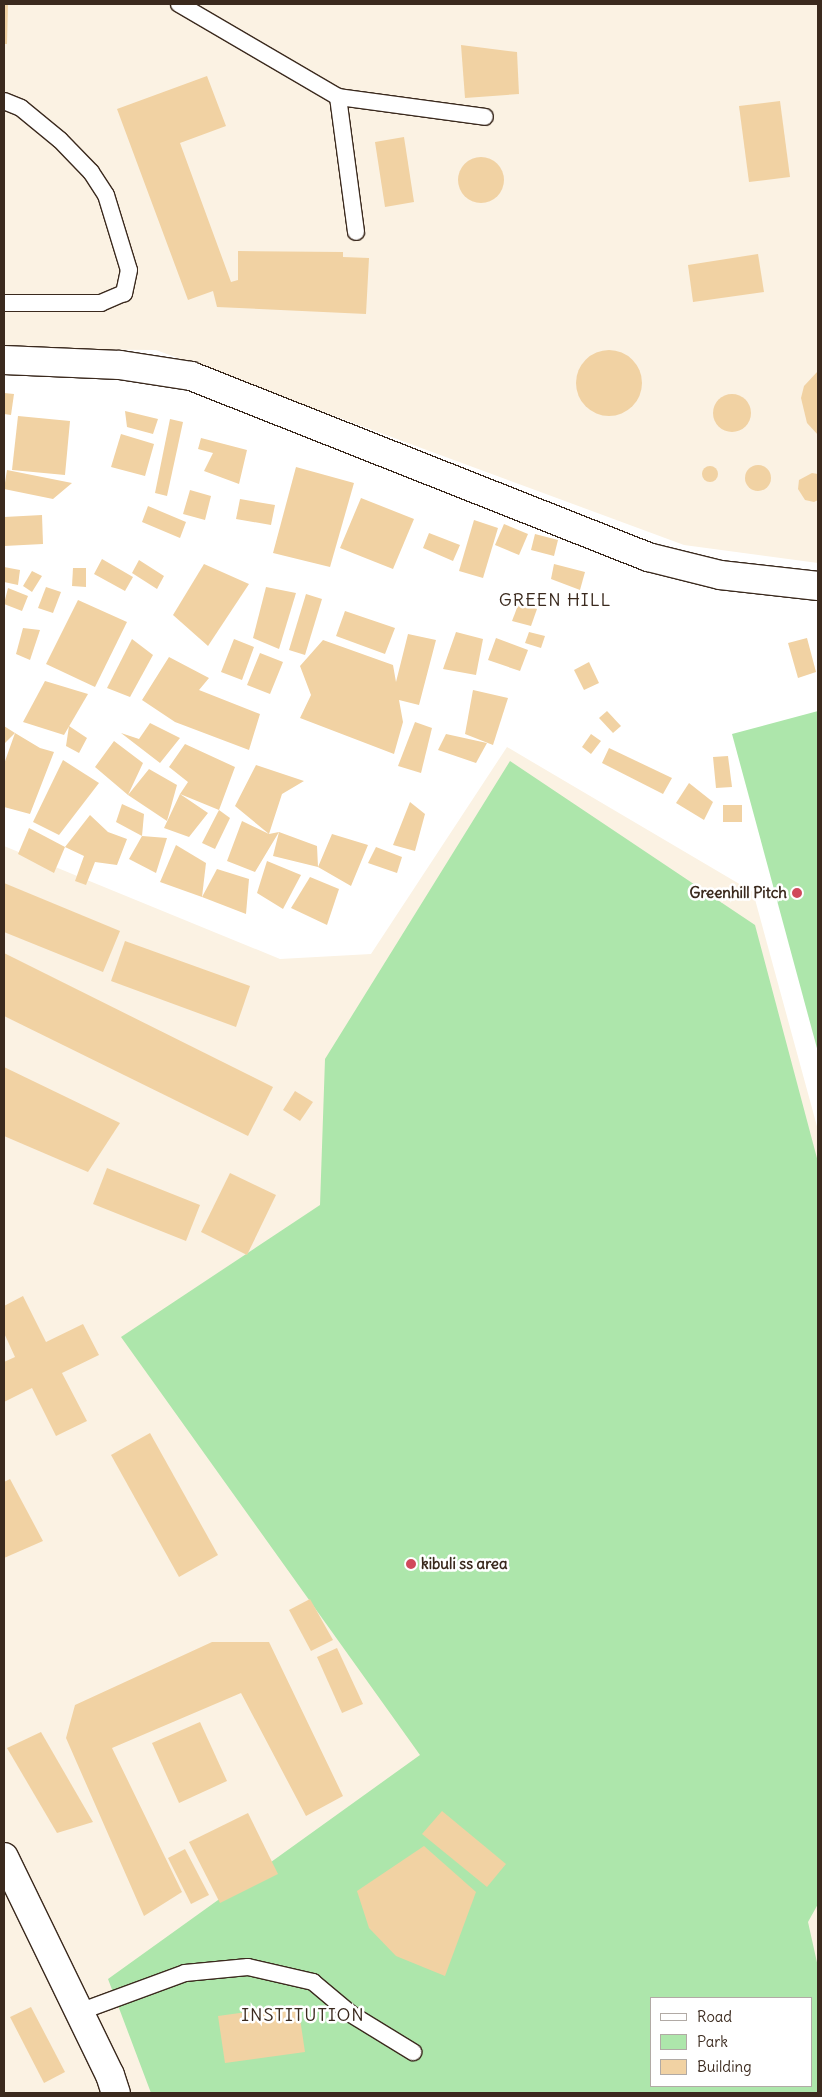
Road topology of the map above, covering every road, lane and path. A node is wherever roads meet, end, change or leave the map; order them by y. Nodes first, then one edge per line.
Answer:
1 (179, 4) edge
2 (338, 97) junction
3 (4, 101) edge
4 (485, 117) dead end
5 (356, 232) dead end
6 (4, 303) edge
7 (4, 360) edge
8 (818, 586) edge
9 (4, 1857) edge
10 (79, 2012) junction
11 (413, 2052) dead end
12 (116, 2093) edge

1 - 2 lane
2 - 4 lane
2 - 5 lane
3 - 6 lane
7 - 8 street
9 - 10 street
10 - 11 lane
10 - 12 street

